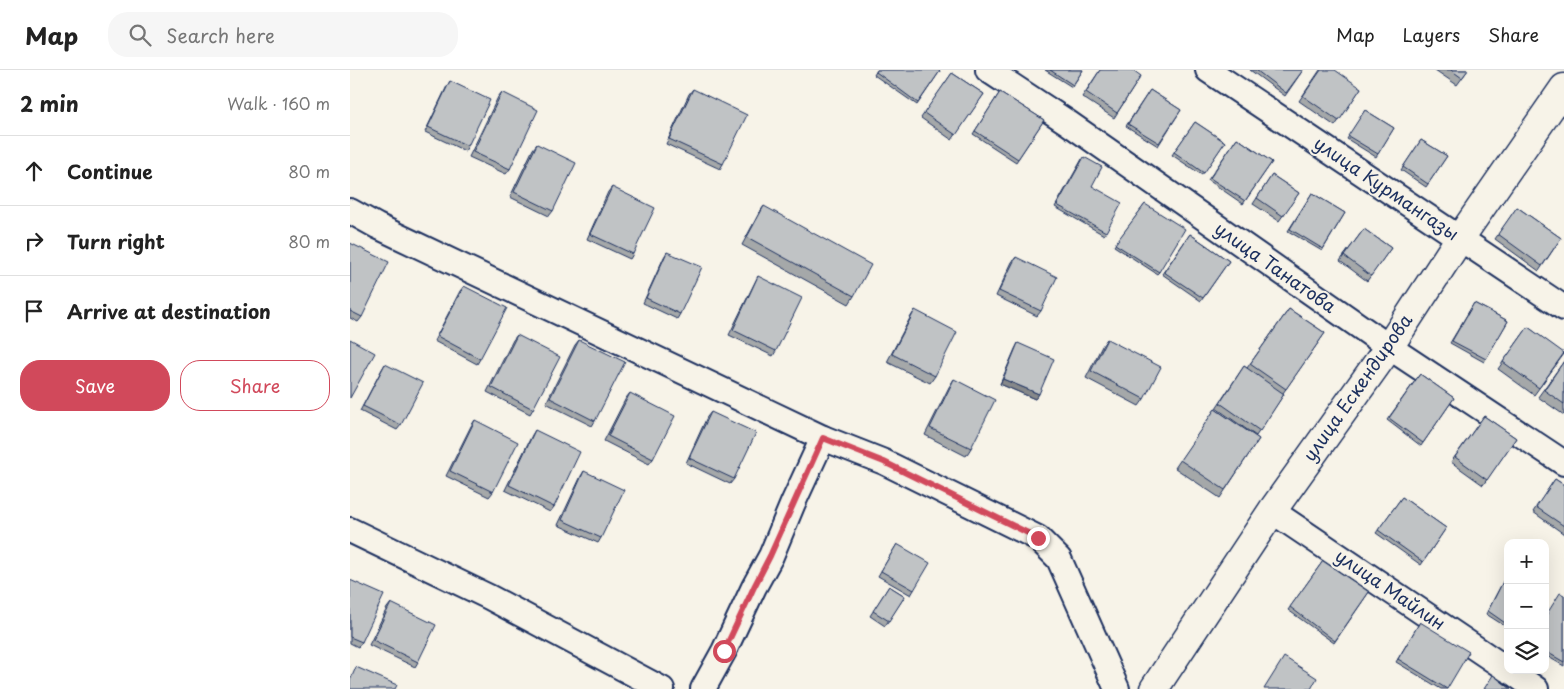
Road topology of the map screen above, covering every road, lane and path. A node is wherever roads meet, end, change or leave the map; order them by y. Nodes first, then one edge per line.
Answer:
1 (988, 70) edge
2 (1208, 70) edge
3 (1564, 88) edge
4 (350, 211) edge
5 (1460, 238) junction
6 (1564, 308) edge
7 (1388, 346) junction
8 (823, 438) junction
9 (1564, 464) edge
10 (1272, 511) junction
11 (350, 530) edge
12 (1504, 667) edge
13 (1514, 674) edge
14 (662, 689) edge
15 (703, 689) edge
16 (1117, 689) edge
17 (1154, 689) edge
18 (1536, 689) edge

1 - 7 street, улица Танатова
2 - 5 street, улица Курмангазы
3 - 5 street, улица Ескендирова
4 - 8 street
5 - 6 street, улица Курмангазы
5 - 7 street, улица Ескендирова
7 - 9 street, улица Танатова
7 - 10 street, улица Ескендирова
8 - 15 street
8 - 16 street
10 - 12 street, улица Майлин
10 - 17 street, улица Ескендирова
11 - 14 street
13 - 18 street, улица Майлин

